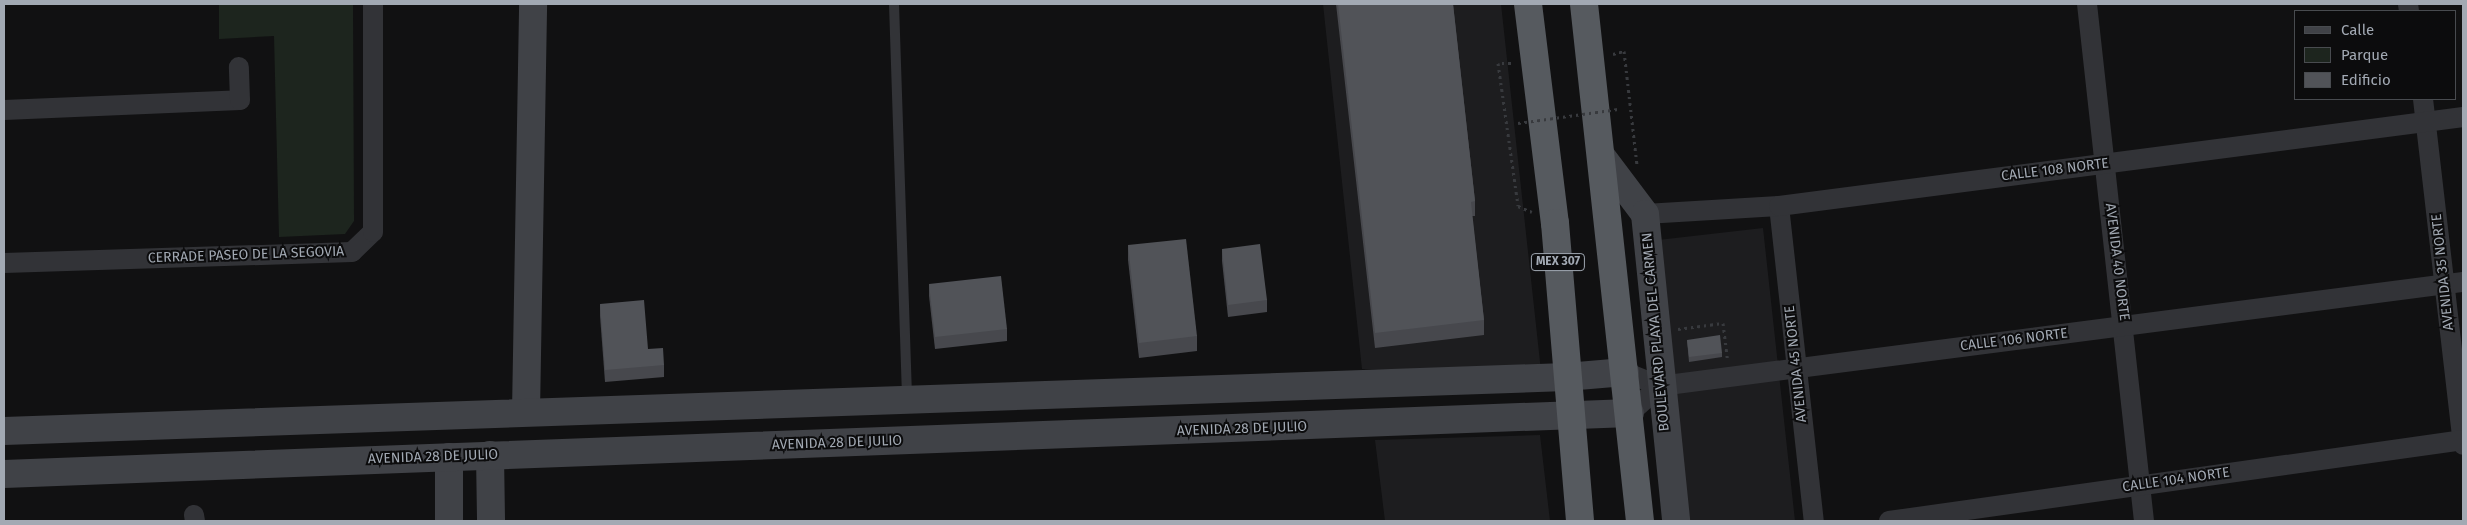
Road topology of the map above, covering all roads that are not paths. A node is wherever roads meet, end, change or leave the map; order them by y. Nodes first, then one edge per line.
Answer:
1 (373, 4) edge
2 (533, 4) edge
3 (894, 4) edge
4 (1528, 4) edge
5 (1584, 4) edge
6 (2087, 4) edge
7 (239, 68) dead end
8 (2423, 100) edge
9 (4, 110) edge
10 (2463, 117) edge
11 (2427, 122) junction
12 (1602, 157) junction
13 (2104, 163) junction
14 (1778, 206) junction
15 (1645, 214) junction
16 (4, 263) edge
17 (2454, 283) edge
18 (2125, 326) junction
19 (1797, 368) junction
20 (1625, 372) junction
21 (1566, 377) junction
22 (1660, 386) junction
23 (907, 400) junction
24 (754, 405) junction
25 (526, 412) junction
26 (1630, 413) junction
27 (1570, 418) junction
28 (162, 426) junction
29 (4, 430) edge
30 (2463, 440) edge
31 (757, 446) junction
32 (2463, 446) edge
33 (490, 455) junction
34 (449, 457) junction
35 (163, 468) junction
36 (4, 474) edge
37 (2140, 485) junction
38 (449, 521) edge
39 (491, 521) edge
40 (1580, 521) edge
41 (1640, 521) edge
42 (1676, 521) edge
43 (1814, 521) edge
44 (1889, 521) edge
45 (2144, 521) edge

1 - 16 street, CERRADE PASEO DE LA SEGOVIA
2 - 25 main road
3 - 23 lane
4 - 21 highway, MEX 307
5 - 12 highway
6 - 13 street, AVENIDA 40 NORTE
7 - 9 street
8 - 11 street, AVENIDA 35 NORTE
10 - 11 street, CALLE 108 NORTE
11 - 13 street, CALLE 108 NORTE
11 - 17 street, AVENIDA 35 NORTE
12 - 15 main road, BOULEVARD PLAYA DEL CARMEN
12 - 20 highway
13 - 14 street, CALLE 108 NORTE
13 - 18 street, AVENIDA 40 NORTE
14 - 15 street, CALLE 108 NORTE
14 - 19 street, AVENIDA 45 NORTE
15 - 22 main road, BOULEVARD PLAYA DEL CARMEN
17 - 18 street, CALLE 106 NORTE
17 - 30 street, AVENIDA 35 NORTE
18 - 19 street, CALLE 106 NORTE
18 - 37 street, AVENIDA 40 NORTE
19 - 22 street, CALLE 106 NORTE
19 - 43 street, AVENIDA 45 NORTE
20 - 21 main road
20 - 22 street
20 - 26 highway
21 - 23 main road
21 - 27 highway, MEX 307
22 - 26 street
22 - 42 main road, BOULEVARD PLAYA DEL CARMEN
23 - 24 main road
24 - 25 main road
24 - 31 main road
25 - 28 main road
26 - 27 main road, AVENIDA 28 DE JULIO
26 - 41 highway
27 - 31 main road, AVENIDA 28 DE JULIO
27 - 40 highway, MEX 307
28 - 29 main road
28 - 35 main road
30 - 32 street, AVENIDA 35 NORTE
30 - 37 street, CALLE 104 NORTE
31 - 33 main road, AVENIDA 28 DE JULIO
33 - 34 main road, AVENIDA 28 DE JULIO
33 - 39 main road
34 - 35 main road, AVENIDA 28 DE JULIO
34 - 38 main road
35 - 36 main road, AVENIDA 28 DE JULIO
37 - 44 street, CALLE 104 NORTE
37 - 45 street, AVENIDA 40 NORTE

